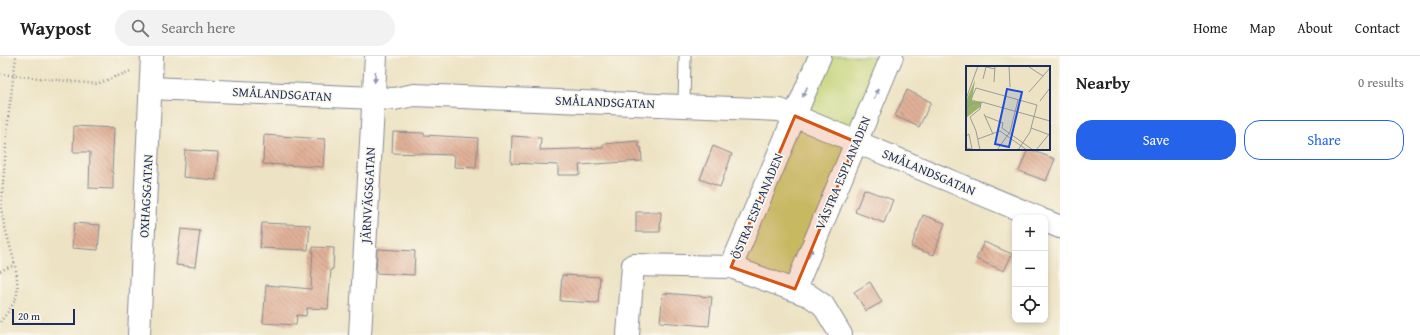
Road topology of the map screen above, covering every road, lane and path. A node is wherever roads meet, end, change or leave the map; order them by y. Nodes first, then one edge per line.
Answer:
1 (16, 56) edge
2 (376, 56) edge
3 (685, 56) edge
4 (820, 56) edge
5 (892, 56) edge
6 (152, 61) edge
7 (0, 74) edge
8 (14, 75) junction
9 (151, 88) junction
10 (374, 98) junction
11 (684, 105) junction
12 (795, 116) junction
13 (856, 142) junction
14 (1032, 215) edge
15 (1048, 221) edge
16 (1060, 227) edge
17 (14, 266) junction
18 (731, 267) junction
19 (0, 271) edge
20 (795, 289) junction
21 (0, 322) edge
22 (139, 335) edge
23 (360, 335) edge
24 (628, 335) edge
25 (841, 335) edge

1 - 8 path
2 -> 10 street, JÄRNVÄGSGATAN
3 - 11 lane
4 -> 12 street, ÖSTRA ESPLANADEN
13 -> 5 street, VÄSTRA ESPLANADEN
6 - 8 path
6 - 9 street, OXHAGSGATAN
7 - 8 path
8 - 17 path
9 - 10 street, SMÅLANDSGATAN
9 - 22 street, OXHAGSGATAN
10 - 11 street, SMÅLANDSGATAN
10 - 23 street, JÄRNVÄGSGATAN
11 - 12 street, SMÅLANDSGATAN
12 - 13 street, SMÅLANDSGATAN
12 - 18 street, ÖSTRA ESPLANADEN
13 - 14 street, SMÅLANDSGATAN
20 -> 13 street, VÄSTRA ESPLANADEN
15 - 16 street
17 - 19 path
17 - 21 path
18 - 20 street
18 - 24 street, ÖSTRA ESPLANADEN
20 - 25 street

